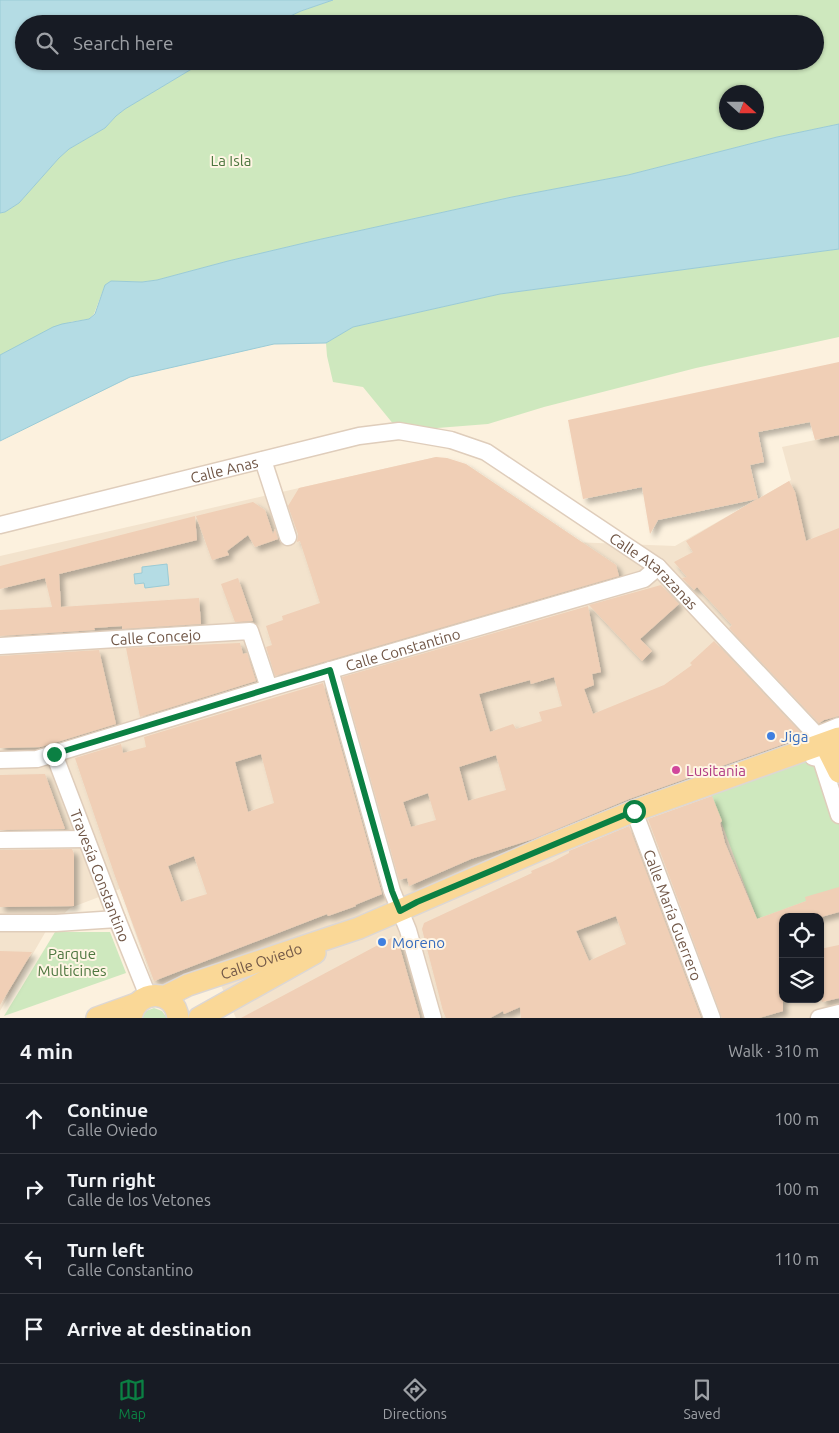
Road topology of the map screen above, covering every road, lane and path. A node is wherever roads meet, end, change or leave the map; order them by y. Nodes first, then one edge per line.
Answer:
1 (451, 440) joint
2 (263, 460) junction
3 (0, 525) edge
4 (288, 537) dead end
5 (658, 567) junction
6 (0, 646) edge
7 (330, 670) junction
8 (269, 688) junction
9 (839, 726) edge
10 (823, 742) edge
11 (54, 754) junction
12 (0, 760) edge
13 (839, 772) edge
14 (634, 811) junction
15 (839, 815) edge
16 (86, 839) junction
17 (0, 840) edge
18 (400, 911) junction
19 (117, 919) junction
20 (0, 923) edge
21 (359, 928) junction
22 (145, 1004) edge
23 (839, 1013) edge
24 (97, 1018) edge
25 (178, 1018) edge
26 (199, 1018) edge
27 (433, 1018) edge
28 (712, 1018) edge
29 (819, 1018) edge

1 - 2 street, Calle Anas
1 - 5 street, Calle Atarazanas
2 - 3 street, Calle Anas
2 - 4 street
5 - 7 street, Calle Constantino
5 - 10 street, Calle Atarazanas
6 - 8 street, Calle Concejo
7 - 8 street, Calle Constantino
7 - 18 street
8 - 11 street, Calle Constantino
9 - 10 street
10 - 13 main road
10 - 14 main road, Calle Oviedo
10 - 15 street, Calle Atarazanas
11 - 12 street, Calle Constantino
11 - 16 street, Travesía Constantino
14 - 18 main road, Calle Oviedo
14 - 28 street, Calle María Guerrero
16 - 17 street
16 - 19 street, Travesía Constantino
18 - 21 main road, Calle Oviedo
18 - 27 street
19 - 20 street
19 - 22 street, Travesía Constantino
21 - 22 main road, Calle Oviedo
21 - 26 main road, Calle Oviedo
22 - 24 main road, Calle Oviedo
22 - 25 main road
23 - 29 street

